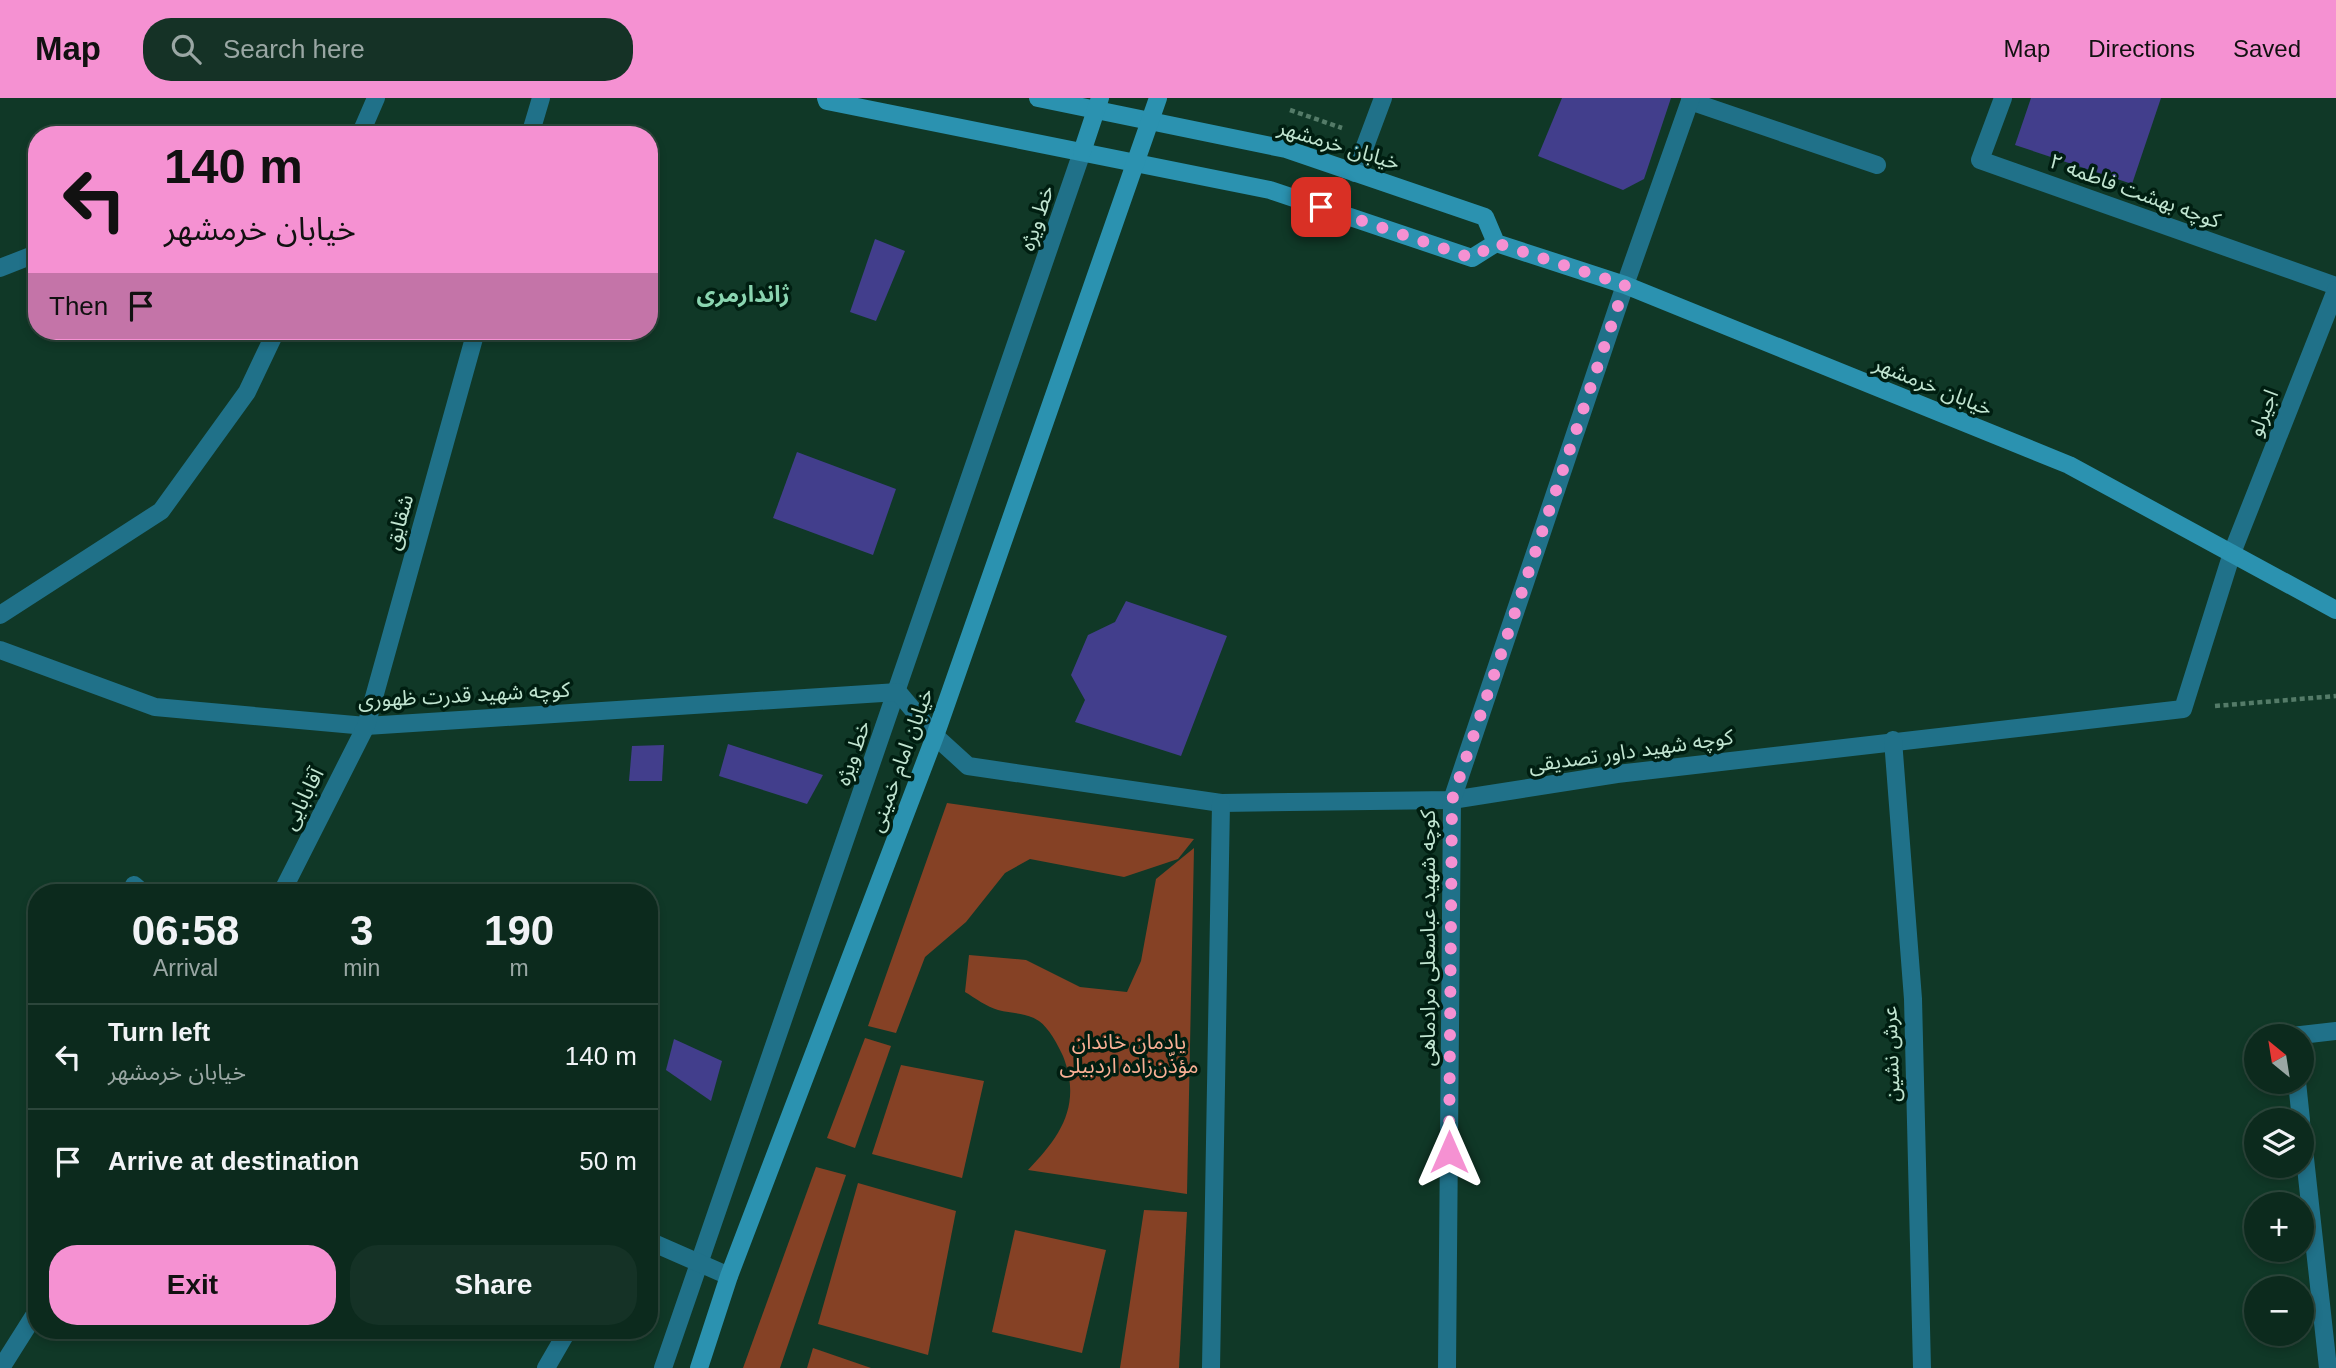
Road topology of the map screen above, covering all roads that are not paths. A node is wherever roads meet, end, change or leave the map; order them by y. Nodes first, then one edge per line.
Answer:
1 (376, 98) edge
2 (541, 98) edge
3 (826, 98) edge
4 (1038, 98) edge
5 (1158, 98) edge
6 (1383, 98) edge
7 (2003, 98) edge
8 (1691, 99) edge
9 (1098, 104) edge
10 (1150, 121) junction
11 (364, 126) edge
12 (533, 126) edge
13 (1082, 152) junction
14 (1136, 163) junction
15 (1877, 165) dead end
16 (1355, 173) junction
17 (1496, 243) junction
18 (28, 257) edge
19 (0, 268) edge
20 (1625, 285) junction
21 (2336, 288) edge
22 (272, 340) edge
23 (473, 340) edge
24 (2232, 553) junction
25 (2336, 610) edge
26 (0, 615) edge
27 (0, 650) edge
28 (898, 692) junction
29 (366, 726) junction
30 (935, 736) junction
31 (1893, 740) junction
32 (1452, 800) junction
33 (1221, 803) junction
34 (286, 884) edge
35 (2336, 1031) edge
36 (2314, 1034) edge
37 (2307, 1178) edge
38 (658, 1245) edge
39 (701, 1264) junction
40 (729, 1276) junction
41 (28, 1325) edge
42 (563, 1339) edge
43 (1, 1368) edge
44 (547, 1368) edge
45 (663, 1368) edge
46 (699, 1368) edge
47 (1211, 1368) edge
48 (1447, 1368) edge
49 (1922, 1368) edge
50 (2328, 1368) edge

1 - 11 street
2 - 12 street
3 - 13 main road
4 - 9 main road, خیابان خرمشهر
5 - 10 main road
6 - 16 street
7 - 21 street, کوچه بهشت فاطمه ۲
8 - 15 street
8 - 20 street, کوچه شهید عباسعلی مرادماهی
9 - 10 main road, خیابان خرمشهر
9 - 13 main road
10 - 14 main road, خیابان امام خمینی
10 - 16 main road, خیابان خرمشهر
13 - 14 main road
13 - 28 street, خط ویژه
14 - 17 main road
14 - 30 main road, خیابان امام خمینی
16 - 17 main road, خیابان خرمشهر
17 - 20 main road, خیابان خرمشهر
18 - 19 street
20 - 24 main road, خیابان خرمشهر
20 - 32 street, کوچه شهید عباسعلی مرادماهی
21 - 24 street, اجیرلو
22 - 26 street
23 - 29 street, شقایق
24 - 25 main road, خیابان خرمشهر
24 - 31 street, کوچه شهید داور تصدیقی
27 - 29 street, کوچه شهید قدرت ظهوری
28 - 29 street, کوچه شهید قدرت ظهوری
28 - 30 street, کوچه شهید داور تصدیقی
28 - 39 street, خط ویژه
29 - 34 street, آقابابایی
30 - 33 street, کوچه شهید داور تصدیقی
30 - 40 main road, خیابان امام خمینی
31 - 32 street, کوچه شهید داور تصدیقی
31 - 49 street, عرش نشین
32 - 33 street, کوچه شهید داور تصدیقی
32 - 48 street, کوچه شهید عباسعلی مرادماهی
33 - 47 street
35 - 36 street
37 - 50 street
38 - 39 street
39 - 40 street
39 - 45 street, خط ویژه
40 - 46 main road, خیابان امام خمینی
41 - 43 street
42 - 44 street

